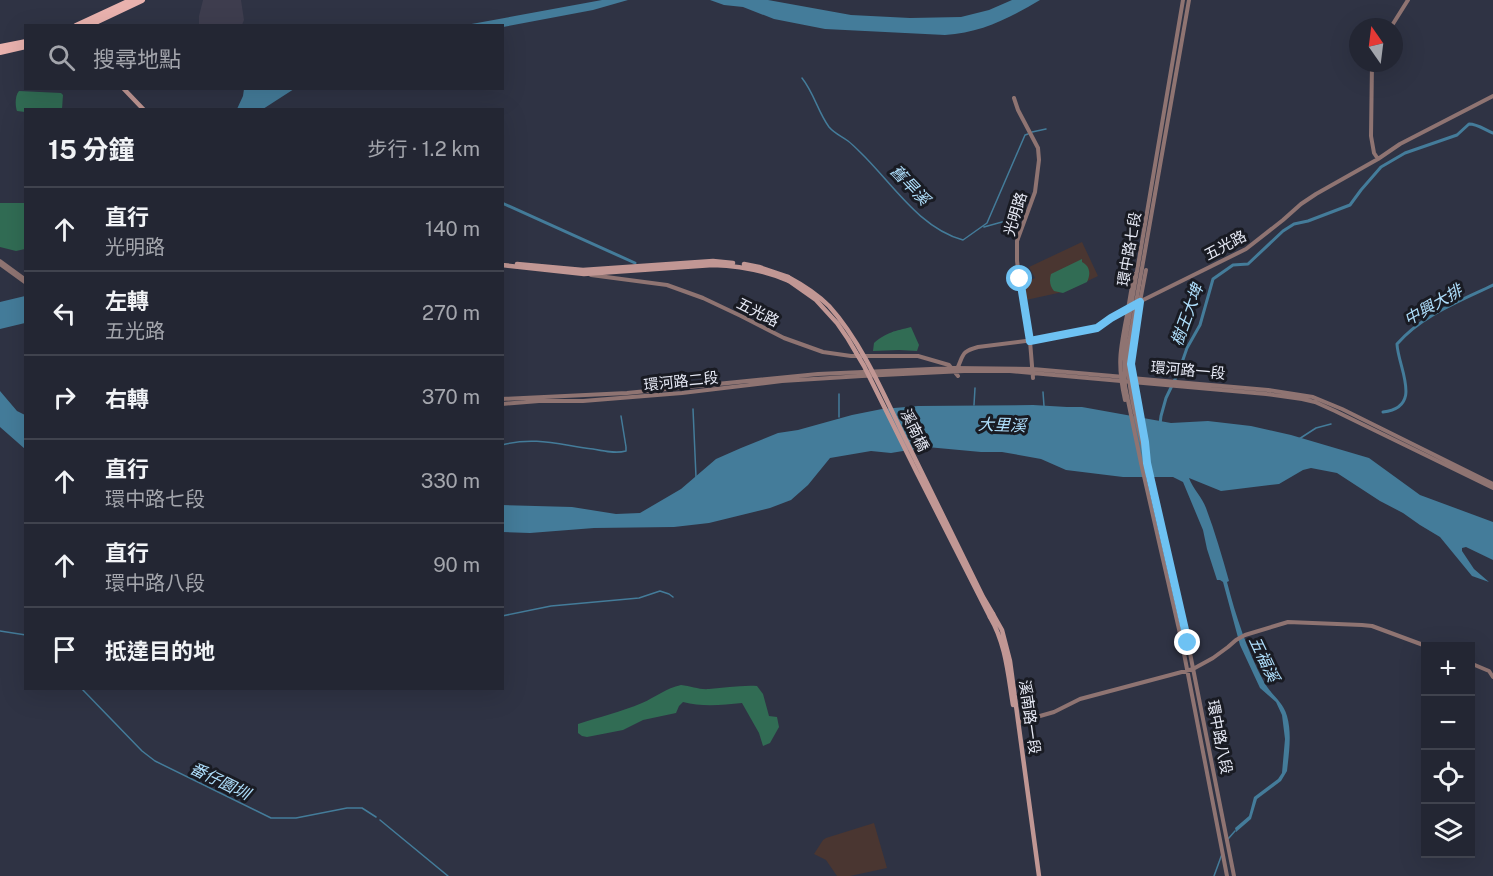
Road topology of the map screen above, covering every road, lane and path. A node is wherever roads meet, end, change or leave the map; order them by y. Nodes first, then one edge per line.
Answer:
1 (132, 0) edge
2 (142, 0) edge
3 (1183, 0) edge
4 (1189, 0) edge
5 (1408, 0) edge
6 (1397, 18) edge
7 (80, 24) edge
8 (91, 24) edge
9 (24, 44) edge
10 (0, 49) edge
11 (1372, 72) edge
12 (123, 90) edge
13 (123, 90) edge
14 (1493, 96) edge
15 (1014, 98) dead end
16 (137, 108) edge
17 (142, 108) edge
18 (1378, 159) junction
19 (0, 263) edge
20 (504, 263) edge
21 (1146, 270) dead end
22 (584, 272) junction
23 (1134, 273) dead end
24 (789, 279) joint
25 (24, 280) edge
26 (1140, 302) junction
27 (1129, 307) junction
28 (1030, 341) junction
29 (956, 371) junction
30 (1033, 373) junction
31 (861, 374) junction
32 (504, 399) edge
33 (504, 404) edge
34 (1141, 463) junction
35 (1147, 463) junction
36 (1493, 486) edge
37 (1179, 604) joint
38 (1173, 606) joint
39 (991, 615) joint
40 (1421, 644) edge
41 (1475, 665) edge
42 (1193, 669) junction
43 (1187, 671) junction
44 (1493, 677) edge
45 (1017, 721) junction
46 (1039, 876) edge
47 (1227, 876) edge
48 (1234, 876) edge

1 - 7 main road
2 - 8 main road
3 - 34 street, 環中路七段, bridge
4 - 35 street, 環中路七段, bridge
5 - 6 street
9 - 10 main road
11 - 18 street
12 - 16 main road
13 - 17 main road
14 - 18 street, 五光路
15 - 28 street, 光明路
18 - 26 street, 五光路
19 - 25 street
20 - 22 main road, 五光路
21 - 26 street
22 - 24 main road, 五光路
22 - 29 street, 五光路
23 - 27 street
24 - 39 main road, 溪南橋, bridge
26 - 27 street, 五光路
26 - 35 street, bridge
27 - 28 street, 五光路
27 - 34 street, bridge
28 - 29 street, 五光路
28 - 30 street, 光明路
29 - 30 street, 環河路一段
29 - 31 street, 環河路一段
30 - 36 street, 環河路一段
31 - 32 street, 環河路二段
31 - 33 street, 環河路二段
34 - 38 street, 環中路七段
35 - 37 street, 環中路七段
37 - 42 street, 環中路八段
38 - 43 street, 環中路八段
39 - 45 main road, 溪南路一段
40 - 42 street
41 - 44 street
42 - 43 street
42 - 48 street, 環中路八段
43 - 45 street
43 - 47 street, 環中路八段
45 - 46 main road, 溪南路一段

